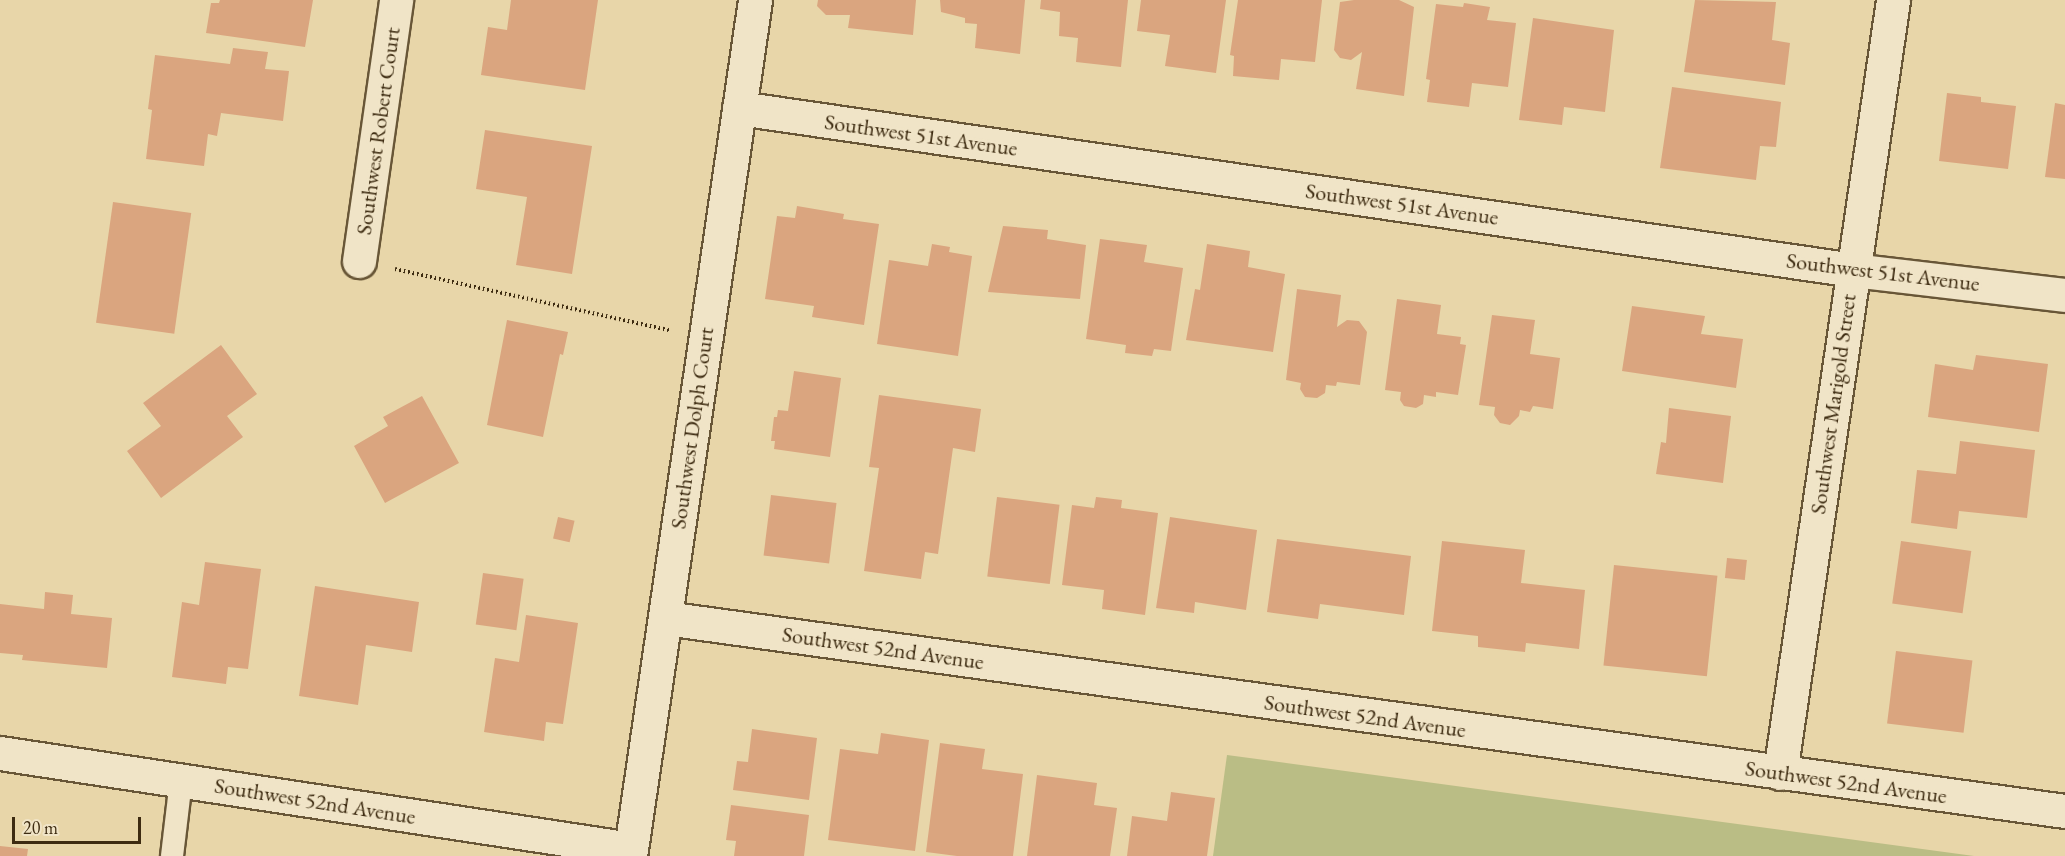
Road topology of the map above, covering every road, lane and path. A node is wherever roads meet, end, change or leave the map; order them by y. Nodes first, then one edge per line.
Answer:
1 (396, 0) edge
2 (755, 0) edge
3 (1893, 0) edge
4 (739, 108) junction
5 (359, 261) joint
6 (1853, 270) junction
7 (2065, 295) edge
8 (706, 335) junction
9 (665, 618) junction
10 (0, 753) edge
11 (1780, 773) junction
12 (181, 780) junction
13 (2065, 811) edge
14 (630, 852) edge
15 (172, 856) edge

1 - 5 street, Southwest Robert Court
2 - 4 street, Southwest Dolph Court
3 - 6 street, Southwest Marigold Street
4 - 6 street, Southwest 51st Avenue
4 - 8 street, Southwest Dolph Court
5 - 8 path
6 - 7 street, Southwest 51st Avenue
6 - 11 street, Southwest Marigold Street
8 - 9 street, Southwest Dolph Court
9 - 11 street, Southwest 52nd Avenue
9 - 14 street, Southwest Dolph Court
10 - 12 street, Southwest 52nd Avenue
11 - 13 street, Southwest 52nd Avenue
12 - 14 street, Southwest 52nd Avenue
12 - 15 lane

